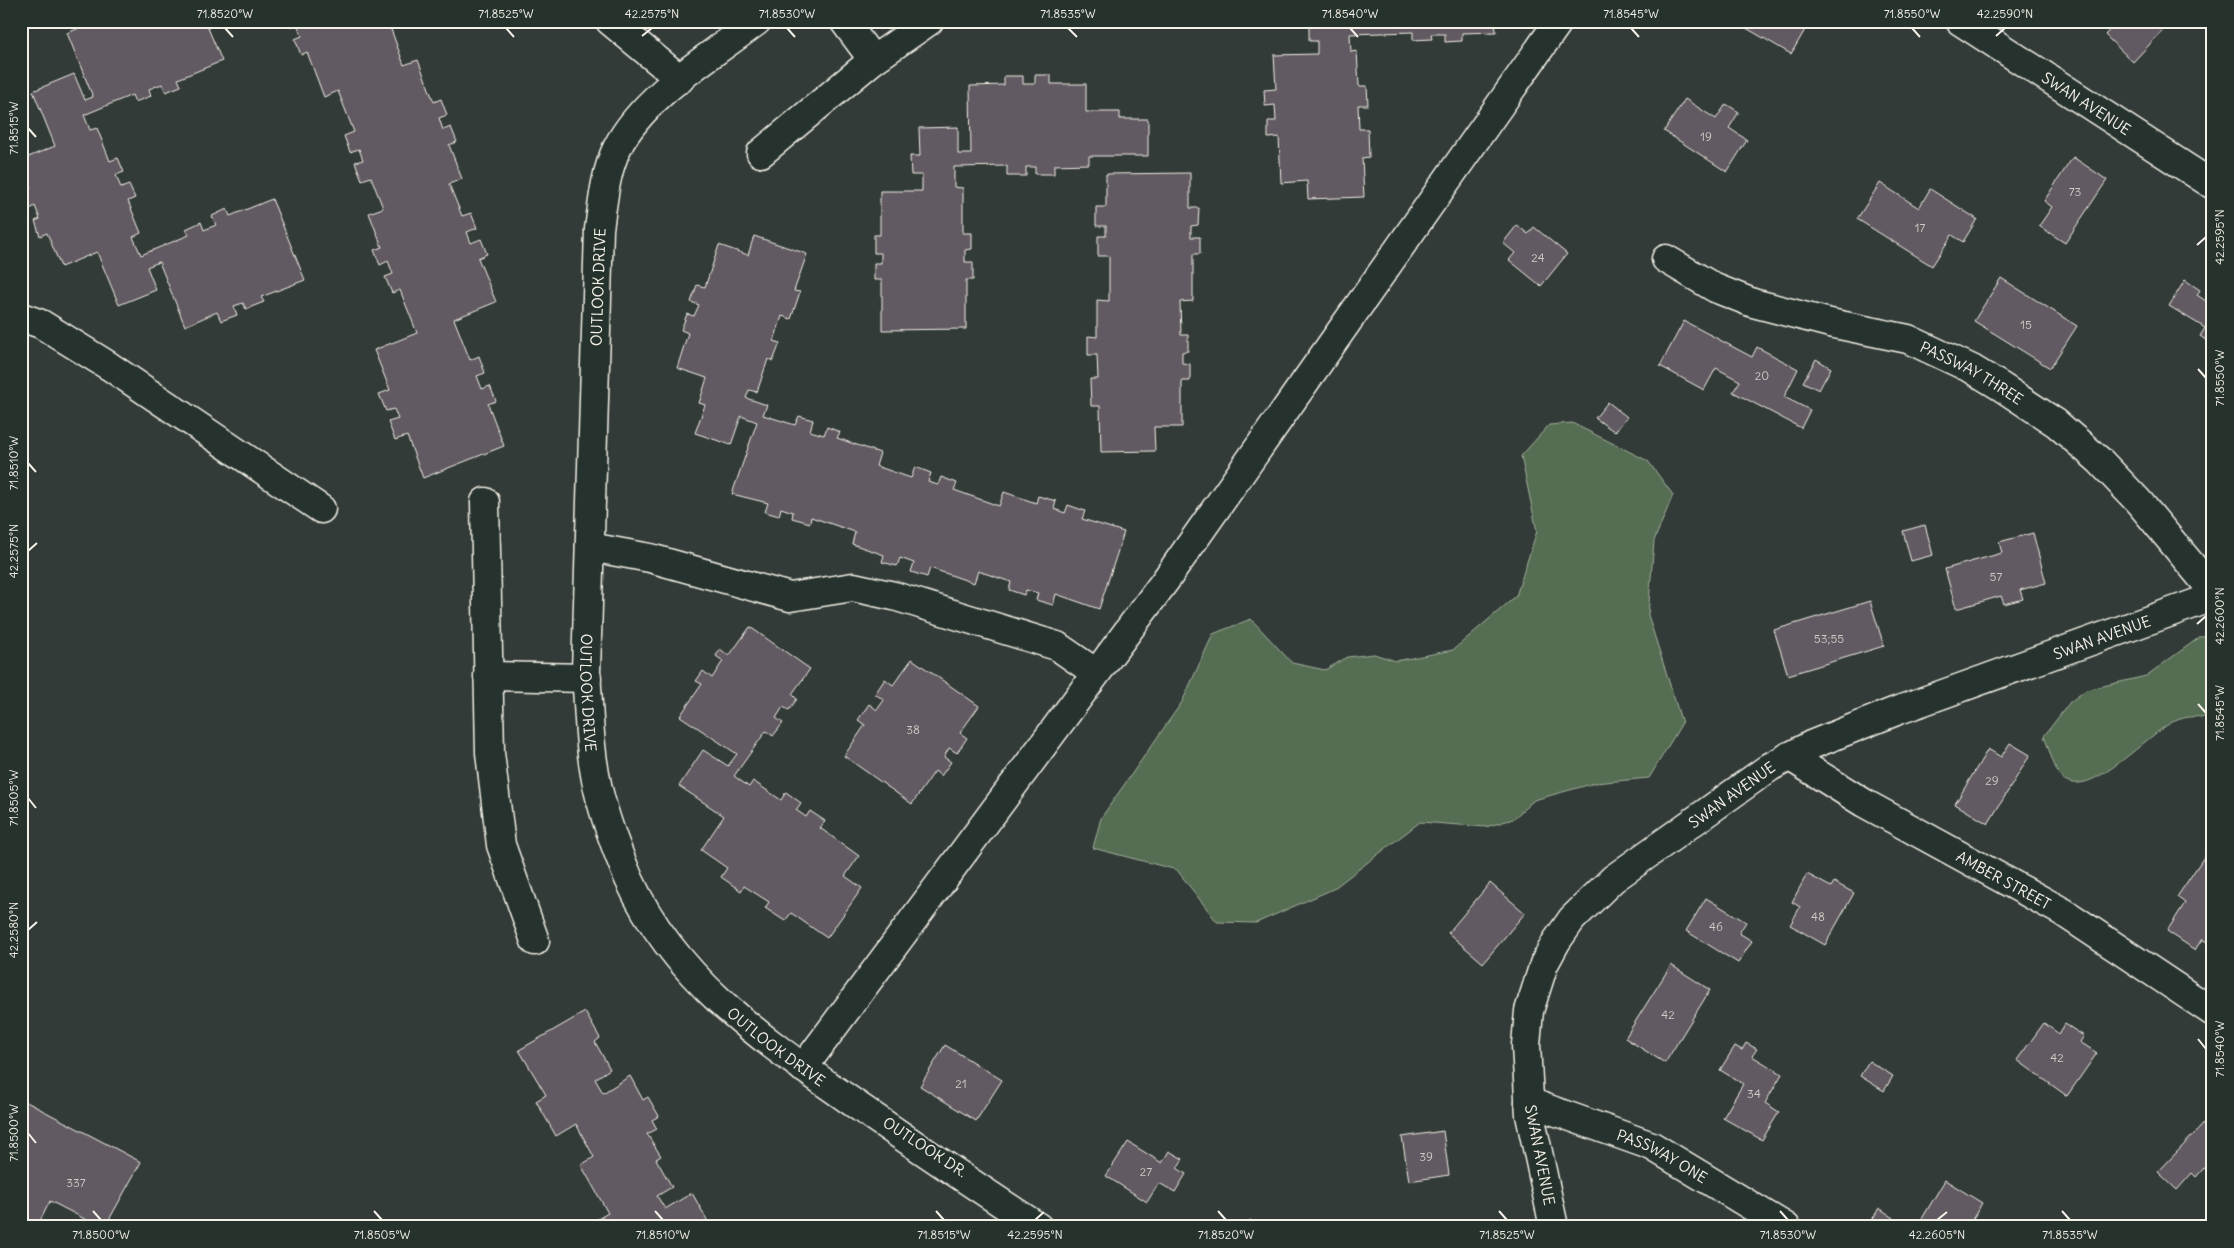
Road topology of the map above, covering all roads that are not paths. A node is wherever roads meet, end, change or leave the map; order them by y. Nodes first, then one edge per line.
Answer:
1 (610, 21) edge
2 (757, 21) edge
3 (844, 21) edge
4 (929, 21) edge
5 (1558, 21) edge
6 (1960, 21) edge
7 (873, 60) junction
8 (680, 79) junction
9 (761, 153) dead end
10 (2213, 185) edge
11 (1666, 259) dead end
12 (21, 317) edge
13 (485, 502) dead end
14 (321, 509) dead end
15 (590, 548) junction
16 (2213, 591) edge
17 (2213, 596) edge
18 (1096, 673) junction
19 (488, 676) junction
20 (587, 678) junction
21 (1789, 756) junction
22 (535, 941) dead end
23 (2213, 1012) edge
24 (803, 1068) junction
25 (1529, 1102) junction
26 (1038, 1227) edge
27 (1048, 1227) edge
28 (1554, 1227) edge
29 (1786, 1227) edge

1 - 8 street
2 - 8 street, OUTLOOK DRIVE
3 - 7 street
4 - 7 street
5 - 18 street
6 - 10 street, SWAN AVENUE
7 - 9 street
8 - 15 street, OUTLOOK DRIVE
11 - 16 street, PASSWAY THREE
12 - 14 street
13 - 19 street
15 - 18 street
15 - 20 street, OUTLOOK DRIVE
17 - 21 street, SWAN AVENUE
18 - 24 street
19 - 20 street
19 - 22 street
20 - 24 street, OUTLOOK DRIVE
21 - 23 street, AMBER STREET
21 - 25 street, SWAN AVENUE
24 - 26 street, OUTLOOK DRIVE
24 - 27 street, OUTLOOK DR.
25 - 28 street, SWAN AVENUE
25 - 29 street, PASSWAY ONE

